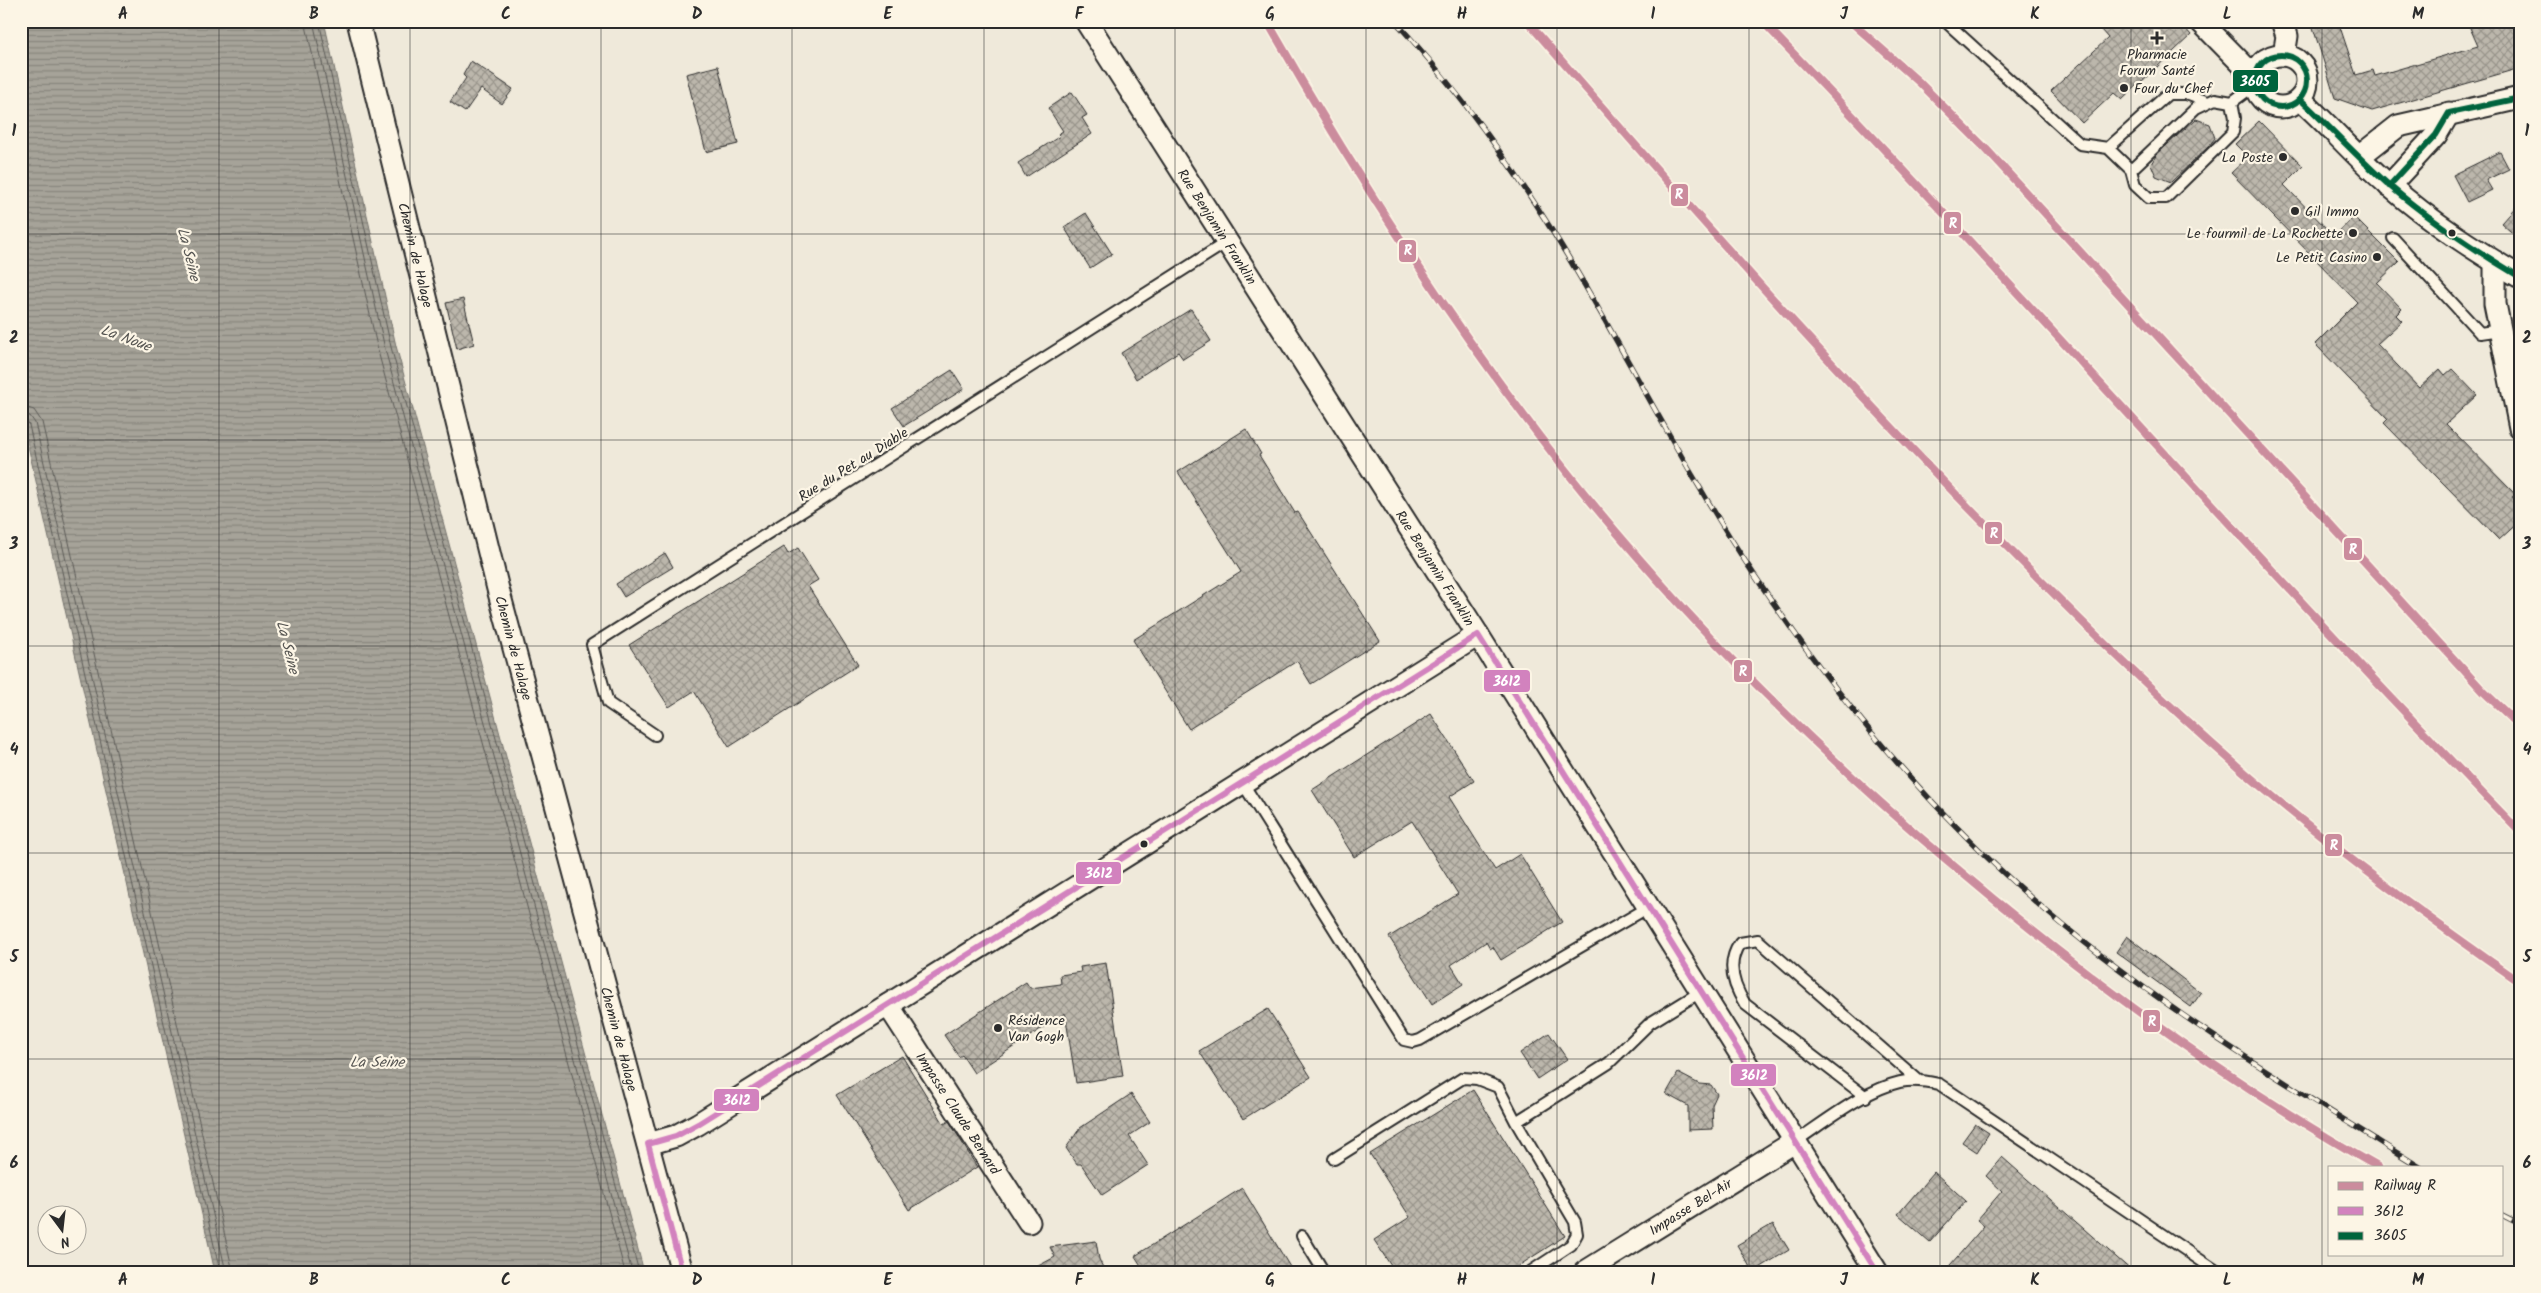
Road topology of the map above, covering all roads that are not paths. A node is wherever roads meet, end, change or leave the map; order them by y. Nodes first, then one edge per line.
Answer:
1 (358, 21) edge
2 (1086, 21) edge
3 (1945, 21) edge
4 (2200, 21) edge
5 (2282, 21) edge
6 (2284, 55) junction
7 (2255, 81) junction
8 (2300, 98) junction
9 (2519, 98) edge
10 (2208, 102) junction
11 (2232, 102) junction
12 (2449, 114) junction
13 (2108, 148) junction
14 (2360, 156) junction
15 (2131, 170) junction
16 (2389, 186) junction
17 (2393, 238) dead end
18 (1227, 242) junction
19 (2495, 262) junction
20 (2520, 277) edge
21 (2500, 330) junction
22 (2520, 428) edge
23 (1478, 635) junction
24 (655, 735) dead end
25 (1242, 782) junction
26 (1649, 907) junction
27 (1702, 991) junction
28 (888, 1005) junction
29 (1918, 1080) junction
30 (1866, 1097) junction
31 (1516, 1122) junction
32 (1796, 1141) junction
33 (648, 1144) junction
34 (1334, 1159) dead end
35 (1029, 1222) dead end
36 (1302, 1236) dead end
37 (682, 1272) edge
38 (1324, 1272) edge
39 (1530, 1272) edge
40 (1585, 1272) edge
41 (1878, 1272) edge
42 (2218, 1272) edge

1 - 33 street, Chemin de Halage
2 - 18 street, Rue Benjamin Franklin
3 - 13 lane
4 - 7 street
5 - 6 street
6 - 7 street
6 - 8 street
7 - 8 street
7 - 11 lane
8 - 14 street
9 - 12 street
10 - 11 lane
10 - 13 lane
10 - 15 lane
11 - 15 lane
12 - 14 street
12 - 16 street
13 - 15 lane
14 - 16 street
16 - 19 street
17 - 21 lane
18 - 23 street, Rue Benjamin Franklin
18 - 24 lane, Rue du Pet au Diable
19 - 20 street
19 - 21 street
21 - 22 street
23 - 25 street
23 - 26 street, Rue Benjamin Franklin
25 - 26 lane
25 - 28 street
26 - 27 street, Rue Benjamin Franklin
27 - 31 lane
27 - 32 street, Rue Benjamin Franklin
28 - 33 street
28 - 35 street, Impasse Claude Bernard
29 - 30 lane
29 - 30 lane
29 - 42 lane
30 - 32 lane
31 - 34 lane
31 - 39 lane
32 - 40 street, Impasse Bel-Air
32 - 41 street, Rue Benjamin Franklin
33 - 37 street, Chemin de Halage
36 - 38 lane

